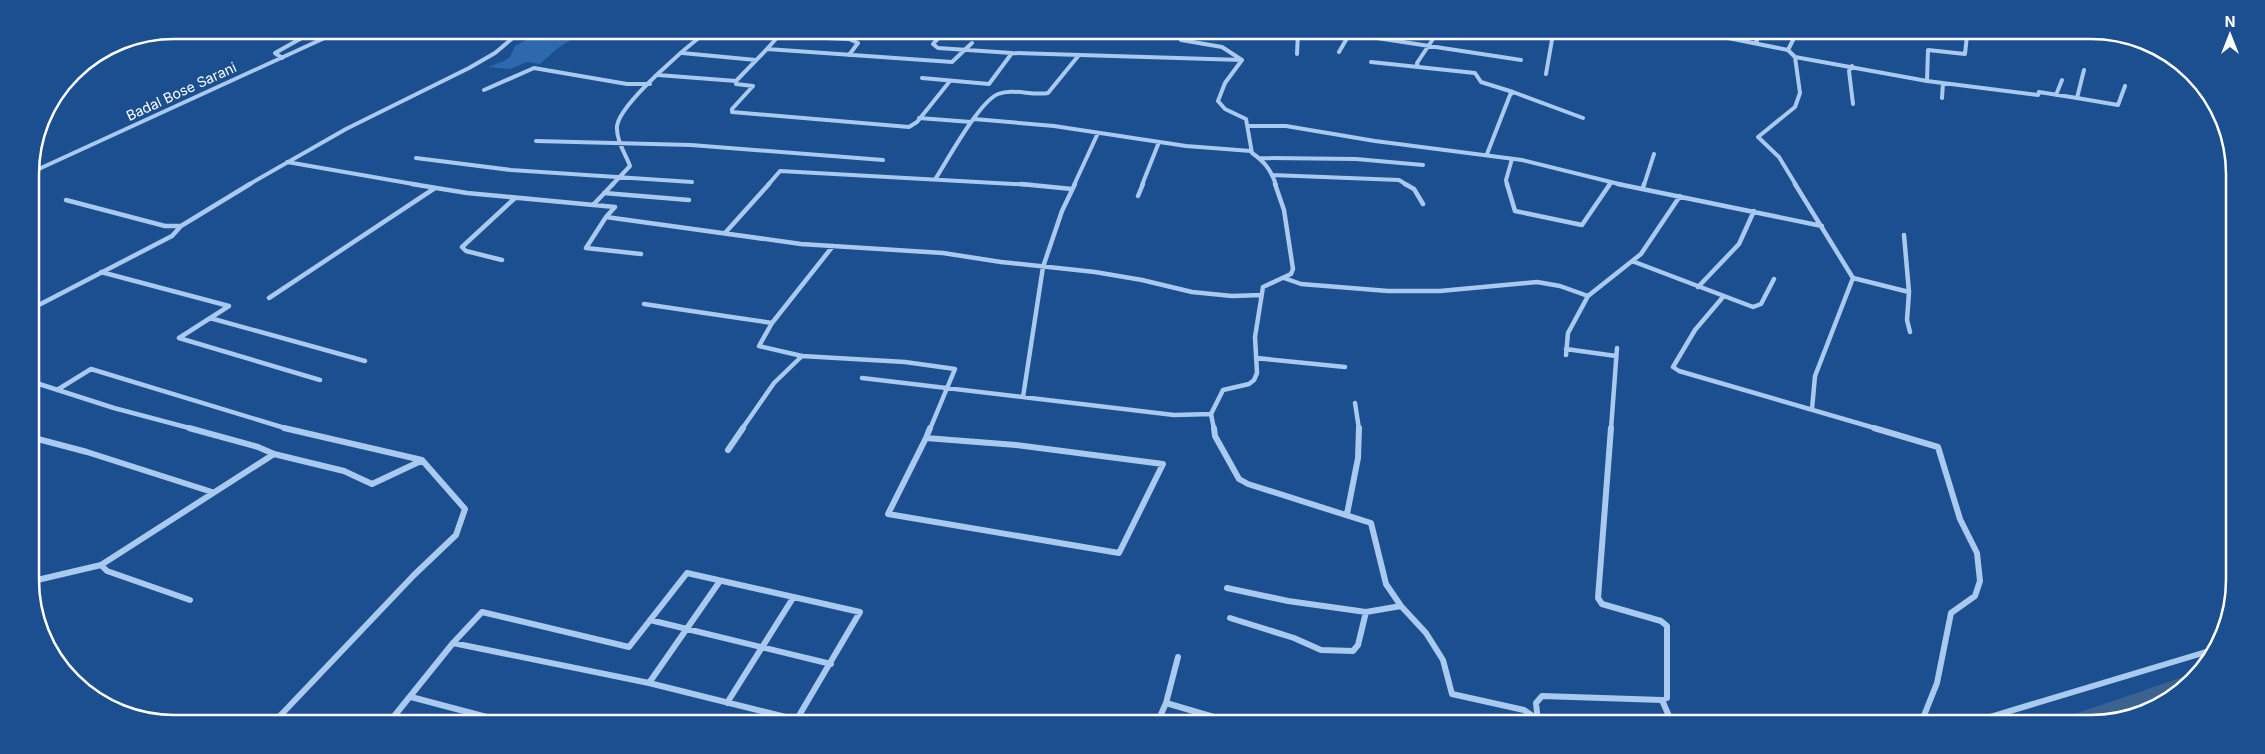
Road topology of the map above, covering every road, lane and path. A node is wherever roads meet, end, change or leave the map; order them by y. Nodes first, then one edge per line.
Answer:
1 (300, 39) edge
2 (323, 39) edge
3 (511, 39) edge
4 (698, 39) edge
5 (775, 39) edge
6 (849, 39) edge
7 (938, 39) edge
8 (1181, 39) edge
9 (1298, 39) edge
10 (1347, 39) edge
11 (1390, 39) edge
12 (1433, 39) edge
13 (1551, 39) edge
14 (1735, 39) edge
15 (1757, 39) edge
16 (1794, 39) edge
17 (1967, 39) edge
18 (972, 43) dead end
19 (1756, 43) junction
20 (1429, 45) junction
21 (767, 49) junction
22 (964, 50) junction
23 (1788, 50) junction
24 (1339, 52) dead end
25 (682, 53) junction
26 (1012, 53) junction
27 (1297, 54) dead end
28 (849, 55) junction
29 (1079, 55) junction
30 (1795, 57) junction
31 (282, 58) junction
32 (756, 60) junction
33 (1242, 60) junction
34 (1521, 60) dead end
35 (1371, 62) dead end
36 (1852, 66) junction
37 (1418, 67) junction
38 (2084, 70) dead end
39 (1546, 74) dead end
40 (658, 75) junction
41 (922, 78) dead end
42 (2062, 80) dead end
43 (736, 81) junction
44 (950, 81) junction
45 (1927, 81) junction
46 (1943, 83) junction
47 (650, 84) junction
48 (2125, 86) dead end
49 (484, 90) dead end
50 (1513, 92) junction
51 (2056, 95) junction
52 (1942, 98) dead end
53 (2077, 98) junction
54 (1853, 104) dead end
55 (919, 118) junction
56 (1584, 118) dead end
57 (973, 120) junction
58 (1249, 126) junction
59 (1098, 133) junction
60 (536, 141) dead end
61 (1159, 142) junction
62 (621, 143) junction
63 (1251, 151) junction
64 (1487, 154) junction
65 (1654, 154) dead end
66 (416, 158) dead end
67 (1259, 158) junction
68 (1512, 159) junction
69 (883, 160) dead end
70 (286, 162) junction
71 (1424, 165) dead end
72 (39, 169) edge
73 (1272, 175) junction
74 (619, 178) junction
75 (936, 178) junction
76 (692, 182) dead end
77 (1611, 182) junction
78 (436, 188) junction
79 (1643, 188) junction
80 (1072, 189) junction
81 (604, 193) junction
82 (1138, 196) dead end
83 (1680, 196) junction
84 (515, 198) junction
85 (66, 200) dead end
86 (689, 200) dead end
87 (1424, 204) dead end
88 (593, 205) junction
89 (1754, 211) junction
90 (606, 217) junction
91 (181, 226) junction
92 (1822, 226) junction
93 (725, 233) junction
94 (1904, 235) dead end
95 (833, 246) junction
96 (641, 254) dead end
97 (502, 260) dead end
98 (1632, 261) junction
99 (1044, 267) junction
100 (101, 272) junction
101 (1284, 278) junction
102 (1853, 278) junction
103 (1774, 279) dead end
104 (1698, 287) junction
105 (1909, 292) junction
106 (1261, 295) junction
107 (1588, 296) junction
108 (1723, 297) junction
109 (270, 298) dead end
110 (39, 304) edge
111 (644, 304) dead end
112 (210, 318) junction
113 (772, 323) junction
114 (1910, 332) dead end
115 (1617, 348) dead end
116 (1566, 349) junction
117 (1566, 355) dead end
118 (802, 356) junction
119 (1616, 356) junction
120 (1256, 358) junction
121 (365, 361) dead end
122 (1345, 367) dead end
123 (862, 378) dead end
124 (320, 380) dead end
125 (39, 384) edge
126 (948, 388) junction
127 (57, 390) junction
128 (1023, 396) junction
129 (1355, 403) dead end
130 (1812, 409) junction
131 (1211, 414) junction
132 (926, 438) junction
133 (39, 439) edge
134 (728, 450) dead end
135 (274, 454) junction
136 (422, 460) junction
137 (212, 492) junction
138 (1347, 514) junction
139 (101, 565) junction
140 (39, 580) edge
141 (720, 581) junction
142 (1226, 588) dead end
143 (792, 598) junction
144 (190, 600) dead end
145 (1401, 606) junction
146 (1366, 612) junction
147 (1230, 618) dead end
148 (650, 620) junction
149 (689, 628) junction
150 (453, 643) junction
151 (762, 647) junction
152 (2204, 654) edge
153 (1178, 657) dead end
154 (832, 664) junction
155 (649, 683) junction
156 (411, 697) junction
157 (1662, 700) junction
158 (727, 703) junction
159 (1166, 703) junction
160 (281, 715) edge
161 (395, 715) edge
162 (479, 715) edge
163 (779, 715) edge
164 (803, 715) edge
165 (1161, 715) edge
166 (1207, 715) edge
167 (1530, 715) edge
168 (1537, 715) edge
169 (1669, 715) edge
170 (1924, 715) edge
171 (1997, 715) edge

1 - 31 street
2 - 31 street, Badal Bose Sarani
3 - 70 street
4 - 25 street
5 - 21 street
6 - 28 street
7 - 22 street
8 - 33 street
9 - 27 street
10 - 24 street
11 - 20 street
12 - 20 street
13 - 39 street
14 - 19 street
15 - 19 street
16 - 23 street
17 - 45 street
18 - 22 street
19 - 23 street
20 - 34 street
20 - 37 street
21 - 28 street
21 - 32 street
22 - 26 street
22 - 28 street
23 - 30 street
25 - 32 street
25 - 40 street
26 - 29 street
26 - 44 street
29 - 33 street
29 - 57 street
30 - 36 street
30 - 92 street
31 - 72 street, Badal Bose Sarani
32 - 43 street
33 - 58 street
35 - 37 street
36 - 45 street
36 - 54 street
37 - 50 street
38 - 53 street
40 - 43 street
40 - 47 street
41 - 44 street
42 - 51 street
43 - 55 street
44 - 55 street
45 - 46 street
46 - 51 street
46 - 52 street
47 - 49 street
47 - 62 street
48 - 53 street
50 - 56 street
50 - 64 street
51 - 53 street
55 - 57 street
57 - 59 street
57 - 75 street
58 - 63 street
58 - 64 street
59 - 61 street
59 - 80 street
60 - 62 street
61 - 63 street
61 - 82 street
62 - 69 street
62 - 74 street
63 - 67 street
64 - 68 street
65 - 79 street
66 - 74 street
67 - 71 street
67 - 73 street
68 - 77 street
68 - 77 street
70 - 78 street
70 - 91 street
73 - 87 street
73 - 101 street
74 - 76 street
74 - 81 street
75 - 80 street
75 - 93 street
77 - 79 street
78 - 84 street
78 - 109 street
79 - 83 street
80 - 99 street
81 - 86 street
81 - 88 street
83 - 89 street
83 - 98 street
84 - 88 street
84 - 97 street
85 - 91 street
88 - 90 street
89 - 92 street
89 - 104 street
90 - 93 street
90 - 96 street
91 - 100 street
92 - 102 street
93 - 95 street
94 - 105 street
95 - 99 street
95 - 113 street
98 - 104 street
98 - 107 street
99 - 106 street
99 - 128 street
100 - 110 street
100 - 112 street
101 - 106 street
101 - 107 street
102 - 105 street
102 - 130 street
103 - 108 street
104 - 108 street
105 - 114 street
106 - 120 street
107 - 116 street
108 - 130 street
111 - 113 street
112 - 121 street
112 - 124 street
113 - 118 street
115 - 119 street
116 - 117 street
116 - 119 street
118 - 126 street
118 - 134 street
119 - 157 street
120 - 122 street
120 - 131 street
123 - 126 street
125 - 127 street
126 - 128 street
126 - 132 street
127 - 135 street
127 - 136 street
128 - 131 street
129 - 138 street
130 - 170 street
131 - 138 street
132 - 132 street
133 - 137 street
135 - 136 street
135 - 137 street
136 - 160 street
137 - 139 street
138 - 145 street
139 - 140 street
139 - 144 street
141 - 143 street
141 - 148 street
141 - 149 street
142 - 146 street
143 - 151 street
143 - 154 street
145 - 146 street
145 - 167 street
146 - 147 street
148 - 149 street
148 - 150 street
149 - 151 street
149 - 155 street
150 - 155 street
150 - 156 street
151 - 154 street
151 - 158 street
152 - 171 street
153 - 159 street
154 - 164 street
155 - 158 street
156 - 161 street
156 - 162 street
157 - 168 street
157 - 169 street
158 - 163 street
159 - 165 street
159 - 166 street

